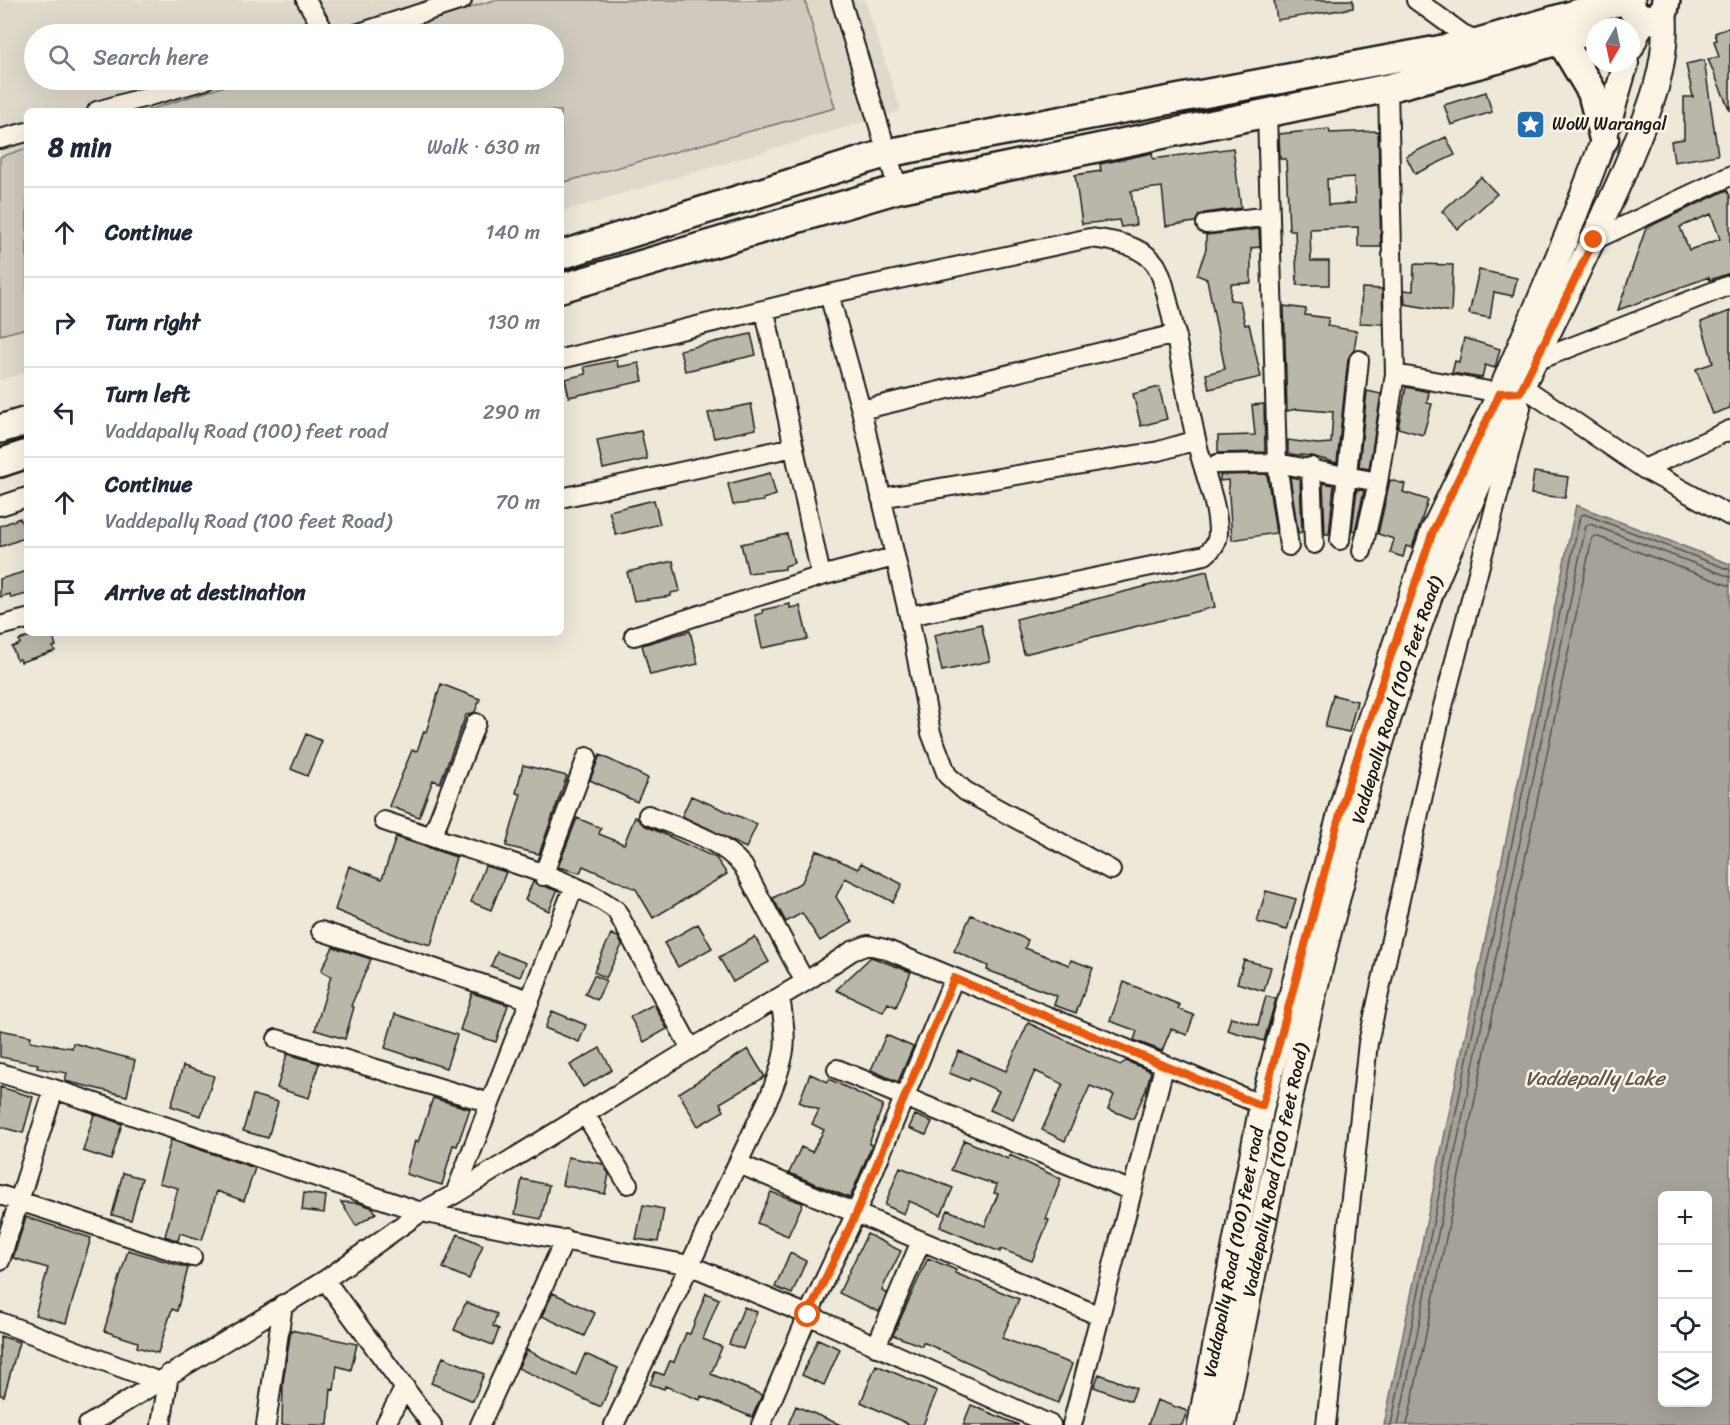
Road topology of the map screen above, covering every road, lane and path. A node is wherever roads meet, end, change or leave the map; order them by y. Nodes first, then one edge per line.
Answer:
1 (306, 0) edge
2 (462, 0) edge
3 (841, 0) edge
4 (1416, 0) edge
5 (1650, 6) edge
6 (1623, 18) edge
7 (320, 24) edge
8 (387, 24) edge
9 (1640, 28) edge
10 (1586, 32) edge
11 (1562, 40) junction
12 (1475, 43) junction
13 (1623, 72) edge
14 (1388, 88) junction
15 (170, 90) edge
16 (107, 108) edge
17 (1267, 113) junction
18 (24, 133) edge
19 (0, 139) edge
20 (1604, 139) junction
21 (887, 153) junction
22 (1730, 176) edge
23 (898, 189) junction
24 (1269, 216) junction
25 (1206, 224) dead end
26 (1594, 240) junction
27 (564, 254) edge
28 (1730, 285) edge
29 (564, 287) edge
30 (829, 294) junction
31 (765, 311) junction
32 (1176, 334) junction
33 (564, 358) edge
34 (1359, 360) dead end
35 (1533, 362) junction
36 (1395, 374) junction
37 (1516, 391) junction
38 (861, 410) junction
39 (24, 422) edge
40 (0, 429) edge
41 (1730, 430) edge
42 (1196, 440) junction
43 (794, 447) junction
44 (24, 455) edge
45 (0, 463) edge
46 (1277, 463) junction
47 (1217, 464) dead end
48 (1311, 467) junction
49 (1644, 469) junction
50 (1347, 477) junction
51 (1378, 482) junction
52 (564, 497) edge
53 (24, 498) edge
54 (881, 498) junction
55 (0, 506) edge
56 (1730, 516) edge
57 (1340, 540) dead end
58 (1314, 544) dead end
59 (1289, 546) dead end
60 (1362, 551) dead end
61 (894, 557) junction
62 (821, 576) junction
63 (909, 616) junction
64 (24, 620) edge
65 (0, 626) edge
66 (634, 636) dead end
67 (476, 723) dead end
68 (587, 758) dead end
69 (648, 815) dead end
70 (384, 821) dead end
71 (432, 837) junction
72 (1111, 870) dead end
73 (543, 876) junction
74 (574, 886) junction
75 (321, 931) dead end
76 (954, 978) junction
77 (805, 982) junction
78 (780, 997) junction
79 (530, 1000) junction
80 (278, 1039) dead end
81 (691, 1049) junction
82 (1164, 1067) junction
83 (837, 1069) dead end
84 (0, 1073) edge
85 (54, 1089) junction
86 (905, 1097) junction
87 (490, 1103) junction
88 (1262, 1106) junction
89 (585, 1114) junction
90 (739, 1164) junction
91 (628, 1184) dead end
92 (1132, 1191) junction
93 (455, 1194) junction
94 (0, 1195) edge
95 (19, 1201) junction
96 (421, 1212) junction
97 (856, 1214) junction
98 (565, 1239) junction
99 (921, 1241) junction
100 (192, 1257) dead end
101 (0, 1261) edge
102 (689, 1265) junction
103 (325, 1280) junction
104 (282, 1304) junction
105 (808, 1315) junction
106 (1100, 1316) junction
107 (0, 1322) edge
108 (876, 1347) junction
109 (163, 1378) junction
110 (405, 1387) junction
111 (88, 1425) edge
112 (161, 1425) edge
113 (266, 1425) edge
114 (385, 1425) edge
115 (432, 1425) edge
116 (480, 1425) edge
117 (614, 1425) edge
118 (761, 1425) edge
119 (1051, 1425) edge
120 (1072, 1425) edge
121 (1200, 1425) edge
122 (1223, 1425) edge
123 (1326, 1425) edge

1 - 7 street
2 - 8 street
3 - 21 street
4 - 12 street
5 - 6 main road
5 - 9 main road
5 - 12 main road
5 - 26 main road, Vaddepally Road (100 feet Road)
10 - 11 main road
11 - 14 main road
11 - 20 highway
12 - 21 main road
13 - 20 main road, Vaddapally Road (100) feet road
14 - 17 main road
14 - 36 street
15 - 16 street
17 - 23 main road
17 - 24 street
18 - 19 street
20 - 37 main road, Vaddapally Road (100) feet road
21 - 23 street
21 - 27 main road
22 - 26 street
23 - 29 main road
24 - 25 street
24 - 46 street
26 - 35 main road, Vaddepally Road (100 feet Road)
28 - 35 street
30 - 31 street
30 - 32 street
30 - 38 street
31 - 33 street
31 - 43 street
32 - 38 street
32 - 42 street
34 - 50 street
35 - 37 main road, Vaddepally Road (100 feet Road)
36 - 37 street
36 - 51 street
37 - 49 street
37 - 88 main road, Vaddapally Road (100) feet road
37 - 122 main road, Vaddepally Road (100 feet Road)
37 - 123 street
38 - 54 street
39 - 40 main road
41 - 49 street
42 - 54 street
42 - 63 street
43 - 52 street
43 - 62 street
44 - 45 main road
46 - 47 street
46 - 48 street
46 - 59 street
48 - 50 street
48 - 58 street
49 - 56 street
50 - 51 street
50 - 57 street
51 - 60 street
53 - 55 street
54 - 61 street
61 - 62 street
61 - 63 street
62 - 66 street
63 - 72 street
64 - 65 street
67 - 71 street
68 - 73 street
69 - 77 street
70 - 71 street
71 - 73 street
73 - 74 street
74 - 79 street
74 - 81 street
75 - 79 street
76 - 77 street
76 - 82 street
76 - 86 street
77 - 78 street
78 - 81 street
78 - 90 street
79 - 87 street
80 - 87 street
81 - 89 street
82 - 88 street
82 - 92 street
83 - 86 street
84 - 85 street
85 - 95 street
85 - 96 street
86 - 92 street
86 - 97 street
87 - 93 street
88 - 121 main road, Vaddapally Road (100) feet road
89 - 91 street
89 - 93 street
90 - 97 street
90 - 102 street
92 - 106 street
93 - 96 street
94 - 95 street
95 - 100 street
95 - 101 street
96 - 98 street
96 - 103 street
97 - 99 street
97 - 105 street
98 - 102 street
98 - 116 street
99 - 106 street
99 - 108 street
102 - 105 street
102 - 117 street
103 - 104 street
103 - 110 street
104 - 109 street
104 - 113 street
105 - 108 street
105 - 118 street
106 - 120 street
107 - 109 street
108 - 119 street
109 - 111 street
109 - 112 street
110 - 114 street
110 - 115 street

